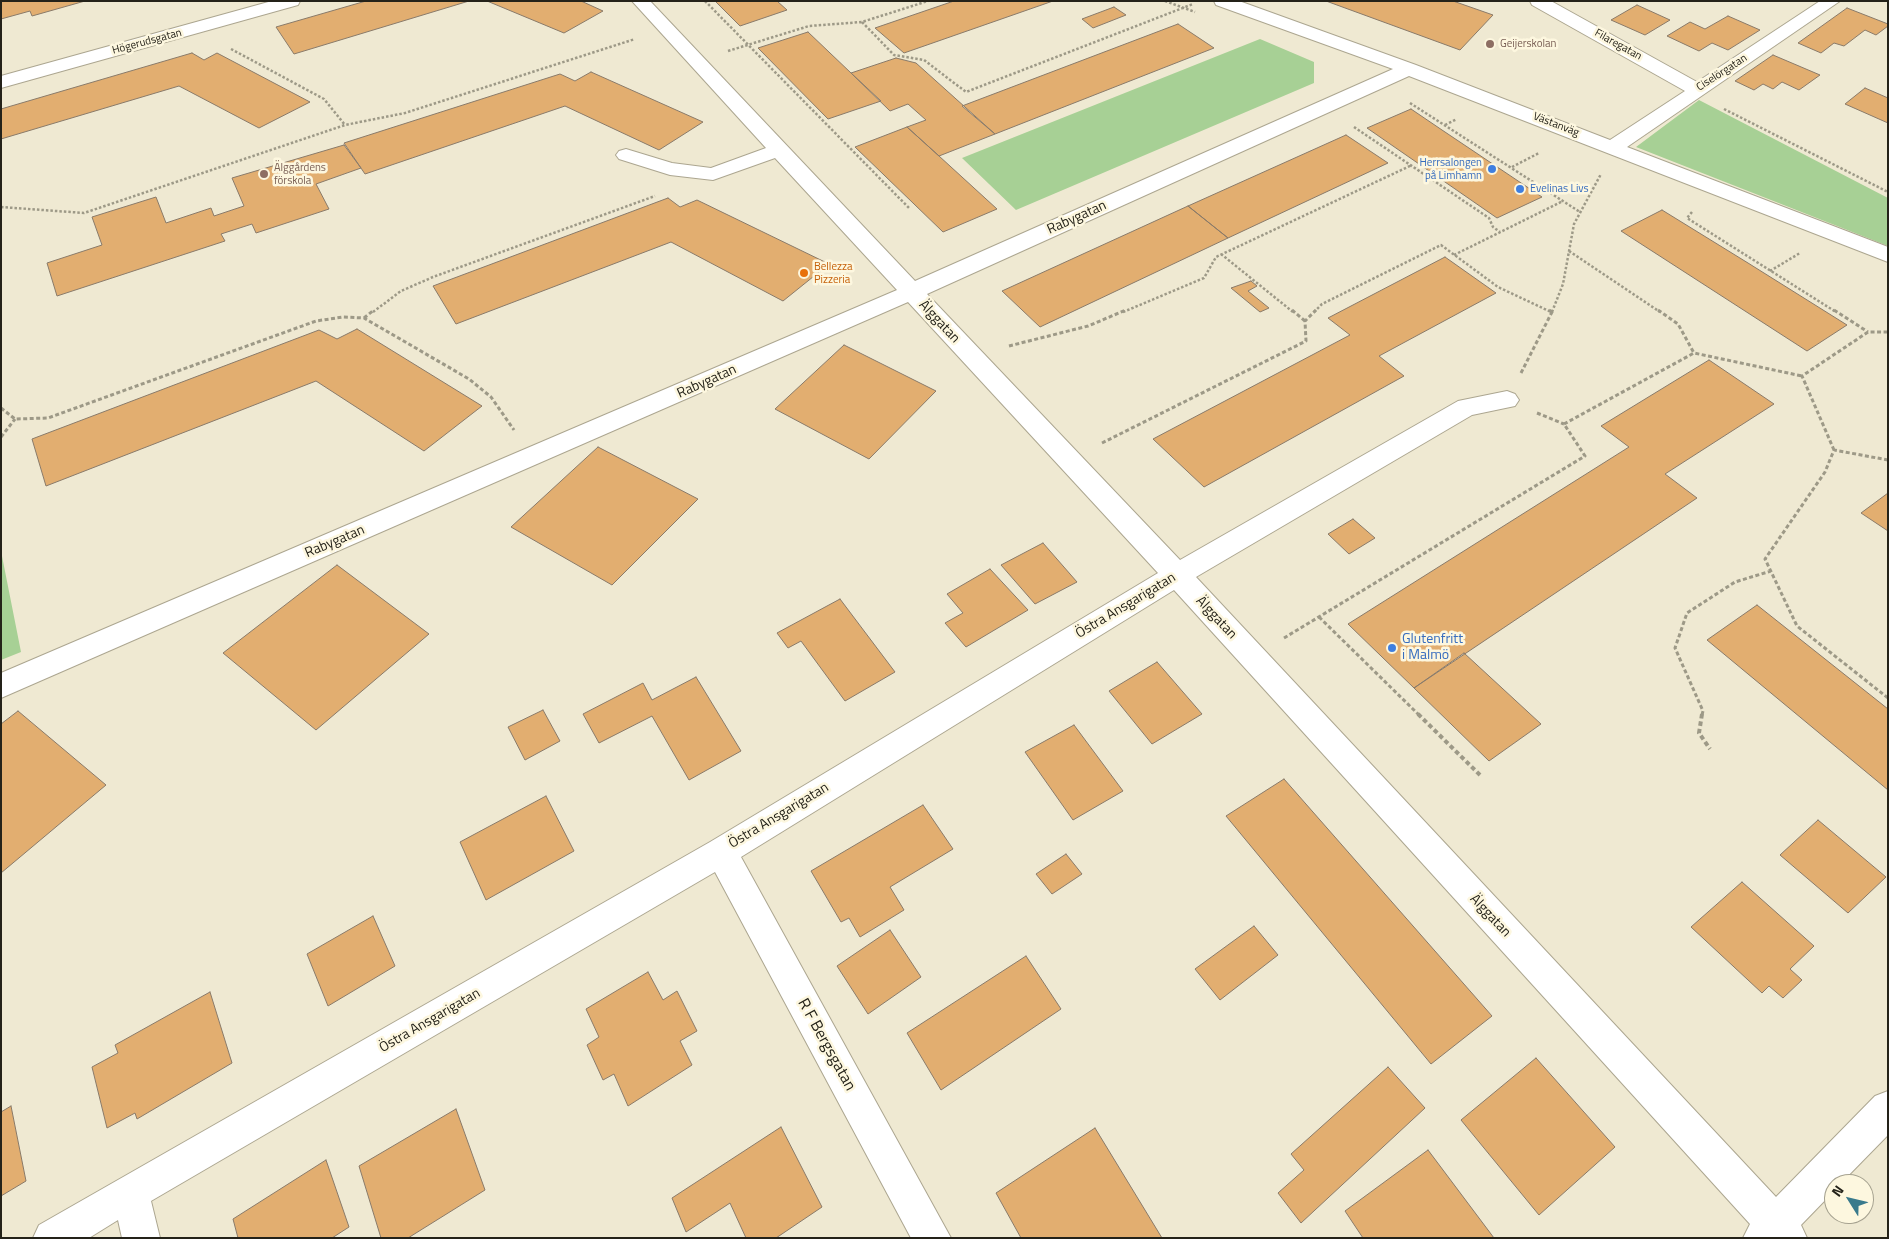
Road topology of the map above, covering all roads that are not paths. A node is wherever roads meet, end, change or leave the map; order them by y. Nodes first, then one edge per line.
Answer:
1 (292, 1) edge
2 (640, 1) edge
3 (1222, 1) edge
4 (1538, 1) edge
5 (1832, 1) edge
6 (1409, 69) junction
7 (1, 82) edge
8 (1697, 90) junction
9 (1613, 147) junction
10 (778, 150) junction
11 (626, 155) dead end
12 (1888, 255) edge
13 (911, 292) junction
14 (1506, 400) road end
15 (1177, 575) junction
16 (1, 686) edge
17 (721, 852) junction
18 (1888, 1109) edge
19 (131, 1194) junction
20 (1775, 1233) edge
21 (52, 1238) edge
22 (141, 1238) edge
23 (932, 1238) edge

1 - 7 street, Högerudsgatan
2 - 10 street, Älggatan
3 - 6 street, Västanväg
4 - 8 street, Filaregatan
5 - 8 street, Ciselörgatan
6 - 9 street, Västanväg
6 - 13 street, Rabygatan
8 - 9 street, Ciselörgatan
9 - 12 street, Västanväg
10 - 11 street
10 - 13 street, Älggatan
13 - 15 street, Älggatan
13 - 16 street, Rabygatan
14 - 15 street, Östra Ansgarigatan
15 - 17 street, Östra Ansgarigatan
15 - 20 street, Älggatan
17 - 19 street, Östra Ansgarigatan
17 - 23 street, R F Bergsgatan
18 - 20 street
19 - 21 street, Östra Ansgarigatan
19 - 22 street

